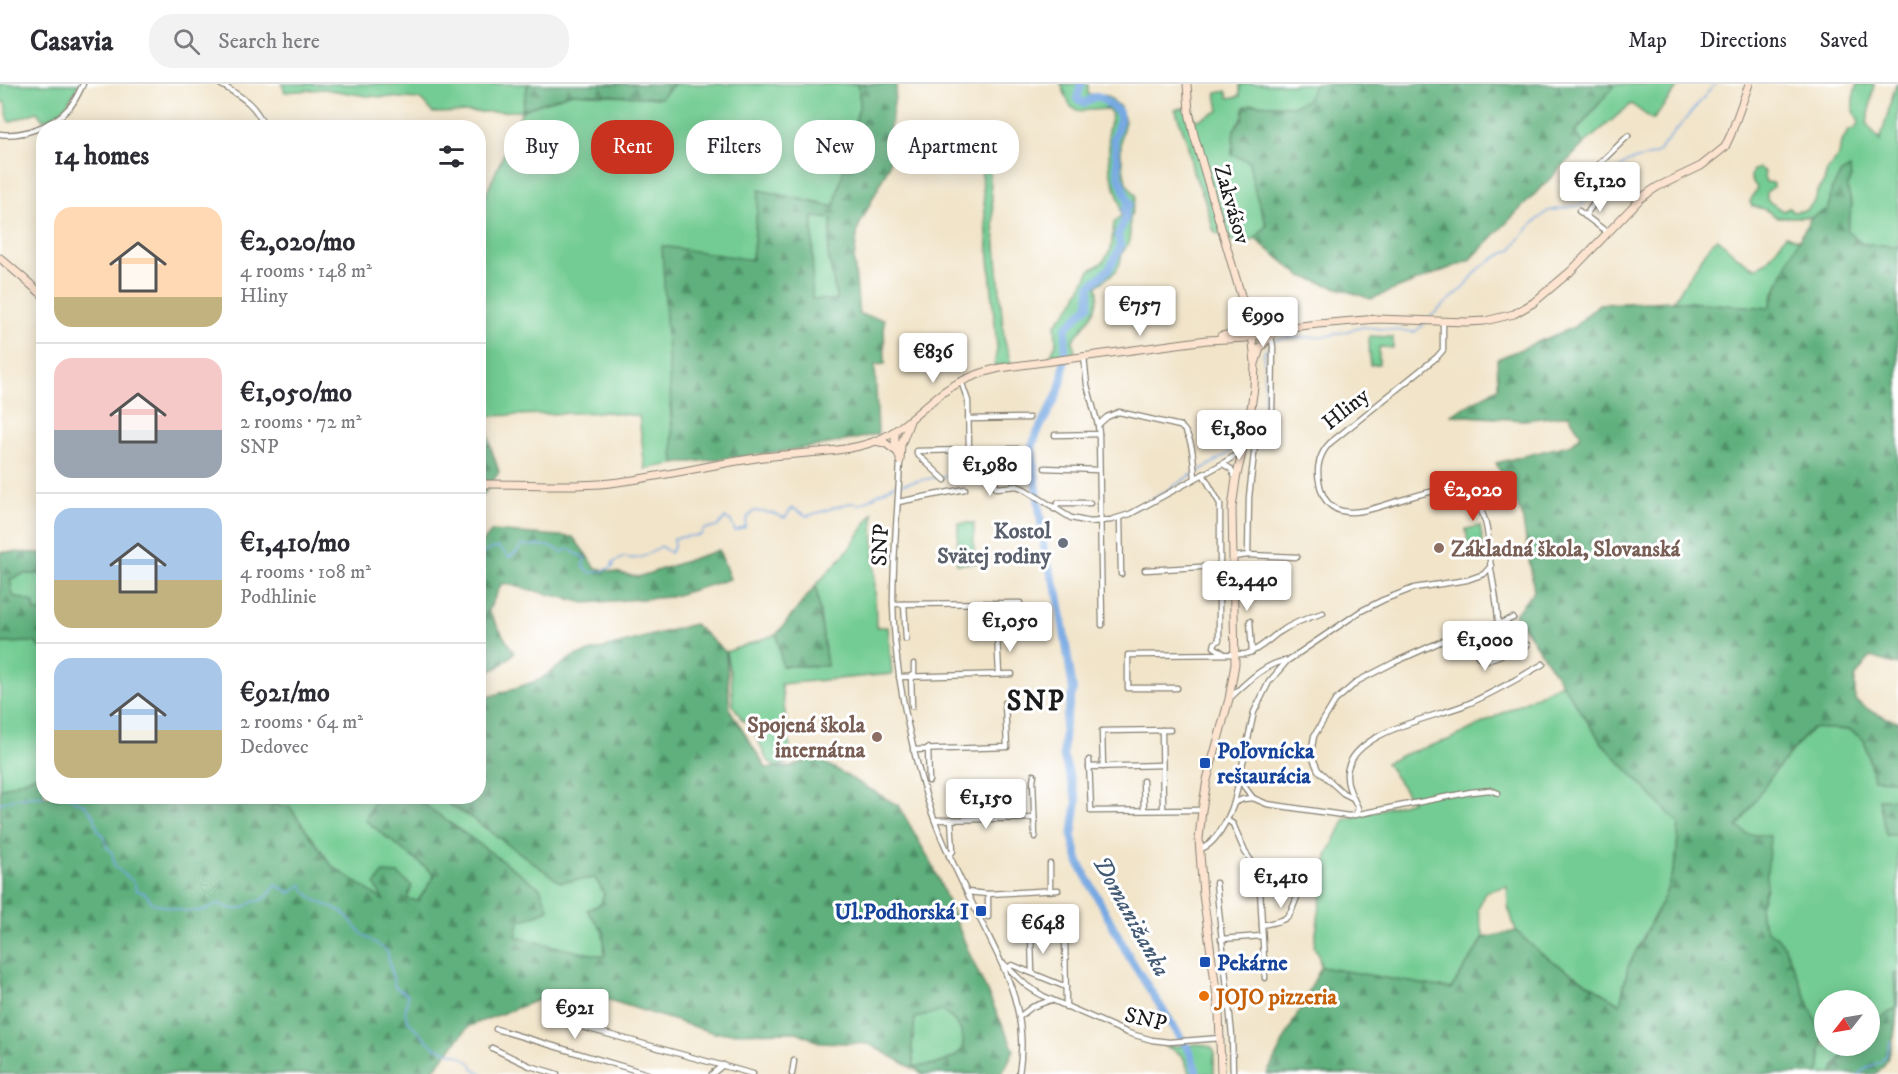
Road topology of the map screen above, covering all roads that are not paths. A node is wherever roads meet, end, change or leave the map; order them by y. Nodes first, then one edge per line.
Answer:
1 (83, 84) edge
2 (220, 84) edge
3 (1187, 84) edge
4 (1749, 84) edge
5 (53, 120) edge
6 (262, 120) edge
7 (36, 128) edge
8 (0, 134) edge
9 (1628, 136) dead end
10 (1579, 211) dead end
11 (1586, 216) junction
12 (1608, 233) junction
13 (0, 258) edge
14 (36, 289) edge
15 (1243, 303) junction
16 (1443, 322) junction
17 (1286, 328) junction
18 (1252, 333) junction
19 (1230, 334) junction
20 (1273, 334) junction
21 (1207, 340) junction
22 (1084, 357) junction
23 (1255, 363) junction
24 (962, 381) junction
25 (1029, 417) dead end
26 (911, 418) junction
27 (968, 419) junction
28 (1098, 425) junction
29 (894, 432) junction
30 (1099, 434) junction
31 (1055, 435) dead end
32 (875, 441) junction
33 (901, 445) junction
34 (988, 449) junction
35 (1017, 449) dead end
36 (969, 450) junction
37 (1242, 451) junction
38 (898, 453) junction
39 (900, 461) junction
40 (1222, 464) junction
41 (1045, 468) dead end
42 (1098, 470) junction
43 (1203, 474) junction
44 (1195, 475) junction
45 (1236, 479) junction
46 (945, 480) dead end
47 (486, 484) edge
48 (964, 489) dead end
49 (898, 502) junction
50 (1090, 503) dead end
51 (1054, 509) junction
52 (1120, 518) junction
53 (1099, 519) junction
54 (1248, 555) junction
55 (1233, 557) junction
56 (1297, 557) dead end
57 (1491, 566) junction
58 (1145, 570) dead end
59 (1121, 573) dead end
60 (1219, 599) dead end
61 (1020, 603) dead end
62 (893, 604) junction
63 (904, 604) junction
64 (1323, 613) dead end
65 (1513, 618) dead end
66 (1250, 621) dead end
67 (1498, 624) junction
68 (1102, 625) dead end
69 (998, 633) dead end
70 (1468, 633) junction
71 (906, 639) dead end
72 (1527, 645) dead end
73 (1252, 652) junction
74 (1222, 653) junction
75 (1235, 654) junction
76 (1287, 661) junction
77 (914, 664) dead end
78 (1543, 664) dead end
79 (999, 674) junction
80 (1012, 674) dead end
81 (912, 676) junction
82 (899, 677) junction
83 (1177, 688) dead end
84 (1229, 699) junction
85 (1005, 703) dead end
86 (912, 706) dead end
87 (1162, 730) junction
88 (1170, 730) dead end
89 (928, 748) junction
90 (914, 750) junction
91 (1089, 760) dead end
92 (1162, 765) junction
93 (1089, 767) junction
94 (1103, 767) junction
95 (1034, 775) dead end
96 (929, 781) dead end
97 (1143, 781) dead end
98 (1240, 781) junction
99 (1498, 793) dead end
100 (1253, 798) junction
101 (1353, 798) junction
102 (1234, 803) junction
103 (1163, 809) junction
104 (1144, 810) junction
105 (1202, 810) junction
106 (1356, 814) junction
107 (1034, 818) junction
108 (951, 819) junction
109 (934, 820) junction
110 (1227, 820) junction
111 (1035, 837) dead end
112 (1199, 849) junction
113 (949, 856) junction
114 (1050, 864) dead end
115 (1216, 882) dead end
116 (1058, 890) dead end
117 (1050, 891) junction
118 (967, 892) junction
119 (1299, 892) dead end
120 (988, 894) junction
121 (988, 917) dead end
122 (1262, 925) junction
123 (1065, 931) dead end
124 (1262, 936) junction
125 (1031, 937) dead end
126 (1221, 939) junction
127 (1002, 962) junction
128 (1008, 968) junction
129 (1032, 973) junction
130 (1265, 978) dead end
131 (1066, 987) junction
132 (1052, 1000) junction
133 (1066, 1007) junction
134 (1229, 1010) junction
135 (1219, 1011) junction
136 (1020, 1017) junction
137 (571, 1024) dead end
138 (496, 1029) dead end
139 (1221, 1038) junction
140 (492, 1047) dead end
141 (794, 1061) dead end
142 (723, 1065) junction
143 (557, 1074) edge
144 (648, 1074) edge
145 (711, 1074) edge
146 (753, 1074) edge
147 (792, 1074) edge
148 (1019, 1074) edge
149 (1221, 1074) edge
150 (1233, 1074) edge

1 - 5 street
2 - 6 street
3 - 15 street, Zakvášov
4 - 12 street
7 - 8 street
9 - 11 street
10 - 11 street
11 - 12 street
12 - 16 street
13 - 14 street
15 - 18 street, Zakvášov
15 - 19 street
16 - 17 street
16 - 57 street, Hliny
17 - 18 street
17 - 20 street
18 - 19 street
18 - 20 street
18 - 21 street
18 - 23 street, Zakvášov
19 - 21 street
20 - 23 street
20 - 54 street
21 - 22 street
22 - 24 street
22 - 28 street
23 - 37 street
24 - 26 street
24 - 27 street
25 - 27 street
26 - 29 street
26 - 33 street
27 - 36 street
28 - 30 street
28 - 44 street
29 - 32 street
29 - 33 street
29 - 38 street
30 - 31 street
30 - 42 street
32 - 38 street
32 - 47 street
33 - 39 street
34 - 35 street
34 - 36 street
34 - 51 street
36 - 46 street
37 - 40 street
37 - 45 street
38 - 39 street
39 - 49 street, SNP
40 - 43 street
40 - 45 street
41 - 42 street
42 - 53 street
43 - 44 street
43 - 58 street
44 - 52 street
45 - 55 street
48 - 49 street
49 - 62 street, SNP
50 - 51 street
51 - 53 street
52 - 53 street
52 - 59 street
53 - 68 street
54 - 55 street
54 - 56 street
55 - 75 street
57 - 67 street, Hliny
57 - 76 street
60 - 74 street
61 - 63 street
62 - 63 street
62 - 82 street, SNP
63 - 71 street
64 - 73 street
65 - 67 street
66 - 73 street
67 - 70 street
69 - 79 street
70 - 72 street
70 - 101 street
73 - 75 street
74 - 75 street
74 - 83 street
75 - 84 street
76 - 84 street
76 - 98 street
77 - 81 street
78 - 101 street
79 - 80 street
79 - 81 street
81 - 82 street
81 - 86 street
82 - 90 street, SNP
84 - 105 street
85 - 89 street
87 - 88 street
87 - 92 street
87 - 94 street
89 - 90 street
89 - 96 street
90 - 109 street, SNP
91 - 93 street
92 - 94 street
92 - 103 street
93 - 94 street
93 - 104 street
95 - 107 street
97 - 104 street
98 - 100 street
98 - 102 street
99 - 106 street
100 - 102 street
100 - 106 street
101 - 106 street
102 - 110 street
103 - 104 street
103 - 105 street
105 - 112 street
107 - 108 street
107 - 111 street
108 - 109 street
108 - 113 street
109 - 113 street, SNP
110 - 112 street
110 - 122 street
112 - 135 street
113 - 118 street, SNP
114 - 117 street
115 - 126 street
116 - 117 street
117 - 120 street
118 - 120 street
118 - 127 street, SNP
119 - 122 street
120 - 121 street
122 - 124 street
123 - 131 street
124 - 126 street
124 - 130 street
125 - 129 street
126 - 134 street
127 - 128 street, SNP
127 - 136 street, SNP
128 - 129 street
128 - 132 street, SNP
129 - 131 street
131 - 133 street
132 - 133 street, SNP
132 - 136 street
133 - 139 street, SNP
134 - 135 street
134 - 150 street
135 - 139 street
136 - 148 street, SNP
137 - 142 street
138 - 144 street
139 - 149 street
140 - 143 street
141 - 147 street
142 - 145 street
142 - 146 street

